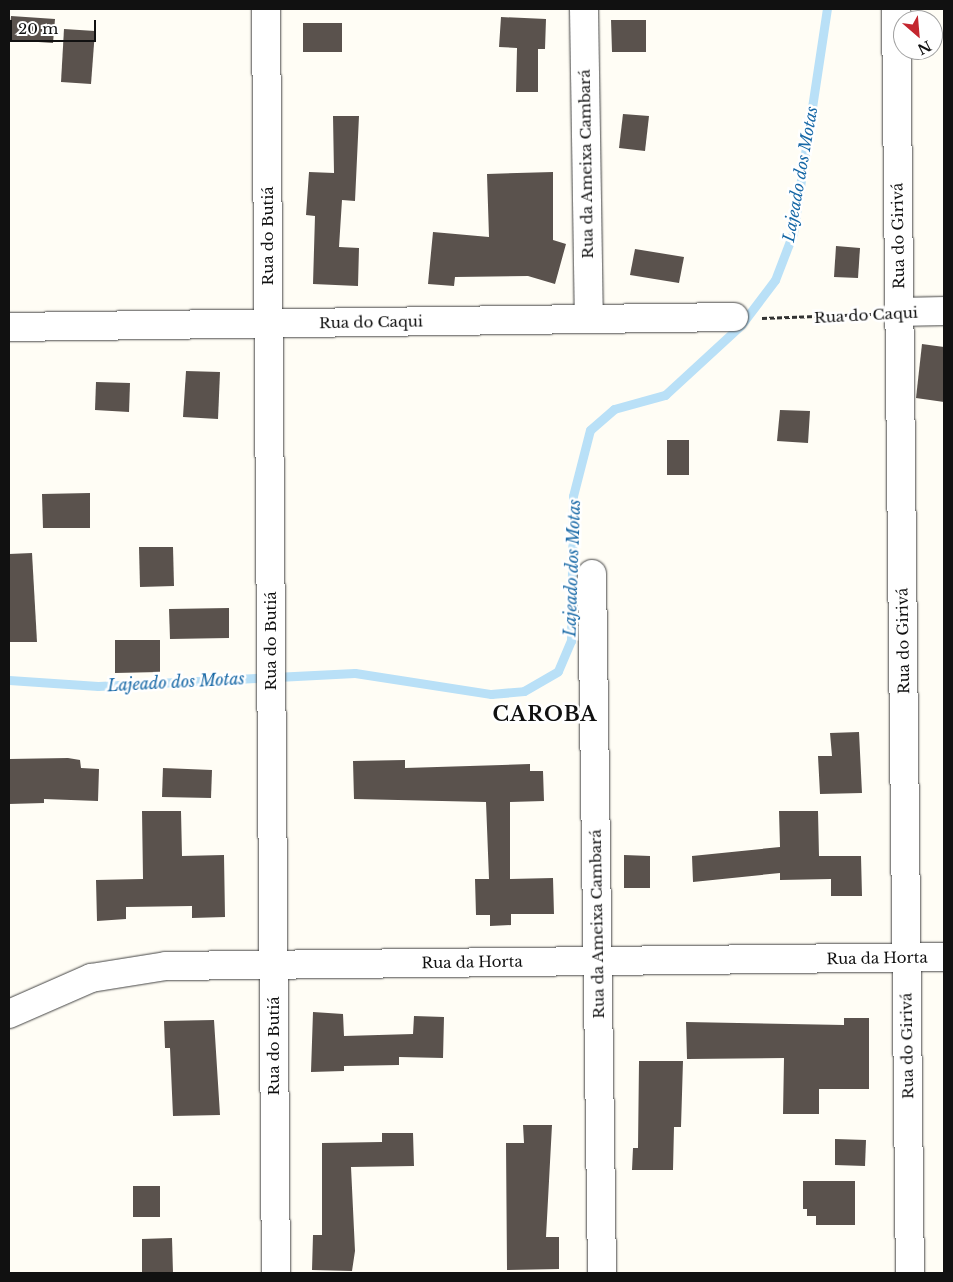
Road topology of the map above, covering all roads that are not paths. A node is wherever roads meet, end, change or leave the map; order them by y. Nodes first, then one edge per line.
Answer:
1 (266, 9) edge
2 (584, 9) edge
3 (896, 9) edge
4 (944, 311) edge
5 (899, 312) junction
6 (734, 317) dead end
7 (589, 318) junction
8 (268, 323) junction
9 (9, 327) edge
10 (592, 574) dead end
11 (944, 957) edge
12 (906, 958) junction
13 (598, 961) junction
14 (273, 964) junction
15 (9, 1014) edge
16 (276, 1273) edge
17 (602, 1273) edge
18 (910, 1273) edge

1 - 8 street, Rua do Butiá
2 - 7 street, Rua da Ameixa Cambará
3 - 5 street, Rua do Girivá
4 - 5 street, Rua do Caqui
5 - 12 street, Rua do Girivá
6 - 7 street, Rua do Caqui
7 - 8 street, Rua do Caqui
8 - 9 street, Rua do Caqui
8 - 14 street, Rua do Butiá
10 - 13 street, Rua da Ameixa Cambará
11 - 12 street, Rua da Horta
12 - 13 street, Rua da Horta
12 - 18 street, Rua do Girivá
13 - 14 street, Rua da Horta
13 - 17 street, Rua da Ameixa Cambará
14 - 15 street, Rua da Horta
14 - 16 street, Rua do Butiá

